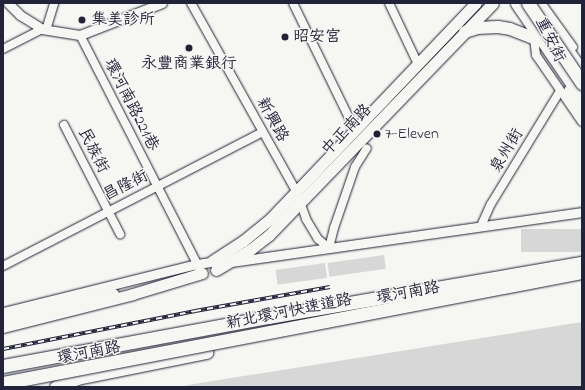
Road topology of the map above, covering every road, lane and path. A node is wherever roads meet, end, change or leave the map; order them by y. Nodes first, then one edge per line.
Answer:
1 (8, 3) edge
2 (54, 3) edge
3 (162, 3) edge
4 (191, 3) edge
5 (293, 3) edge
6 (389, 3) edge
7 (476, 3) edge
8 (493, 3) edge
9 (528, 3) edge
10 (538, 5) edge
11 (515, 6) edge
12 (44, 30) junction
13 (465, 32) junction
14 (80, 35) junction
15 (534, 38) junction
16 (3, 49) edge
17 (582, 61) edge
18 (418, 64) junction
19 (582, 71) edge
20 (582, 83) edge
21 (560, 91) junction
22 (582, 99) edge
23 (582, 108) edge
24 (582, 122) edge
25 (64, 125) dead end
26 (355, 130) junction
27 (263, 132) junction
28 (367, 148) dead end
29 (157, 186) junction
30 (298, 197) junction
31 (108, 212) junction
32 (582, 212) edge
33 (481, 226) junction
34 (120, 234) dead end
35 (329, 248) junction
36 (582, 256) edge
37 (232, 262) junction
38 (582, 263) edge
39 (3, 266) edge
40 (214, 266) junction
41 (582, 267) edge
42 (200, 269) junction
43 (582, 272) edge
44 (582, 275) edge
45 (3, 312) edge
46 (3, 320) edge
47 (3, 327) edge
48 (260, 335) junction
49 (121, 340) junction
50 (125, 362) junction
51 (3, 363) edge
52 (3, 366) edge
53 (3, 374) edge
54 (3, 383) edge
55 (56, 387) edge

1 - 12 street
2 - 12 street
3 - 14 street
4 - 27 street, 新興路
5 - 26 street
6 - 18 street
7 - 18 main road, 中正南路
8 - 13 main road, 中正南路
9 - 20 highway, bridge
10 - 17 street, 重安街
10 - 19 main road
10 - 20 street, 重安街
11 - 15 main road, 重安街
11 - 22 highway
12 - 14 street
12 - 16 street
13 - 15 main road
13 - 30 main road, 中正南路
14 - 29 street, 環河南路221巷
15 - 21 street, 重安街
15 - 23 main road
18 - 26 main road, 中正南路
21 - 24 street, 重安街
21 - 33 street, 泉州街
25 - 31 street, 民族街
26 - 30 main road, 中正南路
27 - 29 street, 昌隆街
27 - 30 street, 新興路
28 - 35 street
29 - 31 street, 昌隆街
29 - 42 street, 環河南路221巷
30 - 35 street, 新興路
30 - 37 main road, 中正南路
30 - 40 main road, 中正南路
31 - 34 street, 民族街
31 - 39 street, 昌隆街
32 - 33 street
33 - 35 street
35 - 37 street
36 - 49 street, 環河南路
37 - 40 main road, 中正南路
38 - 52 highway, 新北環河快速道路, bridge
40 - 42 street
41 - 53 highway
42 - 45 street
42 - 46 street
42 - 47 main road
43 - 48 highway, 新北環河快速道路, bridge
44 - 50 street, 環河南路
48 - 54 highway, 新北環河快速道路, bridge
48 - 55 highway, bridge
49 - 50 street
49 - 51 street, 環河南路
50 - 54 street, 環河南路

